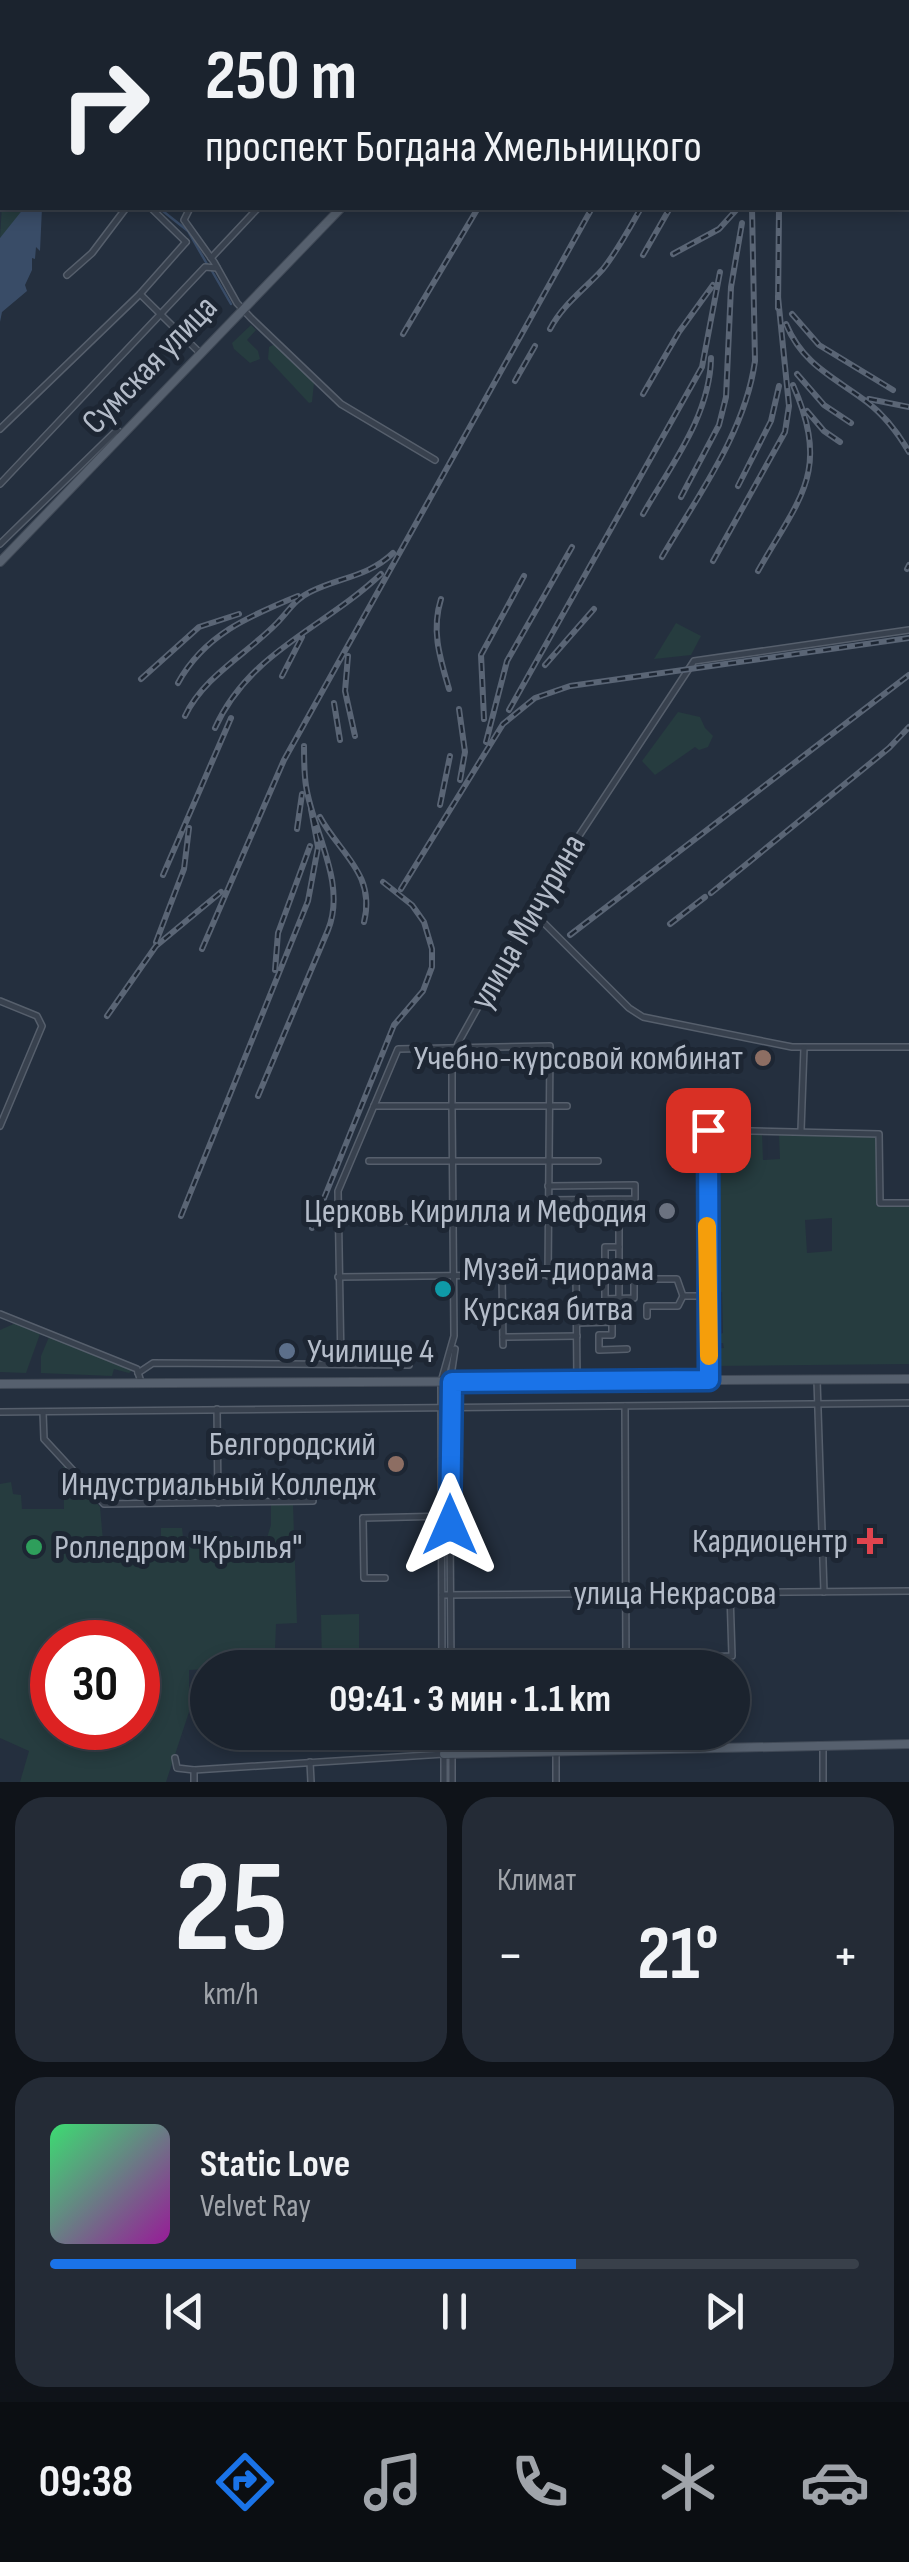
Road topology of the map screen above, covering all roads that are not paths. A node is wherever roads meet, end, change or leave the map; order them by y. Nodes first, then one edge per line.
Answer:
1 (124, 210) edge
2 (154, 210) edge
3 (189, 210) edge
4 (256, 210) edge
5 (340, 210) edge
6 (197, 241) junction
7 (186, 242) junction
8 (211, 258) junction
9 (218, 268) junction
10 (67, 275) dead end
11 (140, 294) junction
12 (242, 309) junction
13 (162, 316) junction
14 (200, 352) junction
15 (0, 429) edge
16 (435, 460) dead end
17 (0, 484) edge
18 (48, 503) junction
19 (0, 544) edge
20 (0, 562) edge
21 (909, 630) edge
22 (532, 911) junction
23 (0, 1001) edge
24 (909, 1047) edge
25 (456, 1048) junction
26 (804, 1048) junction
27 (374, 1106) junction
28 (549, 1106) junction
29 (567, 1106) dead end
30 (452, 1107) junction
31 (0, 1126) edge
32 (801, 1130) junction
33 (548, 1160) junction
34 (598, 1160) dead end
35 (369, 1162) dead end
36 (452, 1162) junction
37 (548, 1186) junction
38 (548, 1200) junction
39 (619, 1200) junction
40 (909, 1203) edge
41 (548, 1219) junction
42 (452, 1220) junction
43 (336, 1222) junction
44 (619, 1246) junction
45 (576, 1274) junction
46 (605, 1274) junction
47 (502, 1276) junction
48 (548, 1276) junction
49 (338, 1277) junction
50 (452, 1277) junction
51 (683, 1296) junction
52 (709, 1296) junction
53 (619, 1298) junction
54 (0, 1314) edge
55 (647, 1316) dead end
56 (599, 1322) junction
57 (577, 1323) junction
58 (599, 1335) junction
59 (454, 1336) junction
60 (577, 1336) junction
61 (627, 1349) dead end
62 (341, 1364) junction
63 (408, 1365) dead end
64 (140, 1377) junction
65 (909, 1379) edge
66 (709, 1380) junction
67 (818, 1380) junction
68 (577, 1381) junction
69 (441, 1382) junction
70 (452, 1382) junction
71 (0, 1384) edge
72 (909, 1403) edge
73 (818, 1404) junction
74 (624, 1406) junction
75 (445, 1408) junction
76 (217, 1409) junction
77 (0, 1412) edge
78 (43, 1412) junction
79 (312, 1502) dead end
80 (218, 1503) junction
81 (441, 1516) junction
82 (450, 1516) junction
83 (385, 1578) dead end
84 (909, 1590) edge
85 (824, 1592) junction
86 (626, 1593) junction
87 (730, 1594) junction
88 (441, 1595) junction
89 (450, 1595) junction
90 (442, 1650) edge
91 (451, 1650) edge
92 (626, 1650) edge
93 (732, 1650) edge
94 (909, 1744) edge
95 (823, 1747) junction
96 (447, 1750) edge
97 (449, 1750) edge
98 (626, 1751) joint
99 (556, 1752) junction
100 (448, 1754) junction
101 (176, 1758) dead end
102 (310, 1762) junction
103 (194, 1770) junction
104 (194, 1782) edge
105 (311, 1782) edge
106 (444, 1782) edge
107 (452, 1782) edge
108 (556, 1782) edge
109 (823, 1782) edge

1 - 10 street
2 - 7 street
3 - 6 street
4 - 8 street
5 - 12 main road, Сумская улица
6 - 7 street
6 - 8 street
7 - 11 street
8 - 9 street
9 - 12 street
9 - 13 street
11 - 13 street
11 - 15 street
12 - 14 main road, Сумская улица
12 - 16 street
13 - 14 street
13 - 17 street
14 - 18 main road, Сумская улица
18 - 19 street
18 - 20 main road, Сумская улица
21 - 22 street, улица Мичурина
22 - 25 street, улица Мичурина
22 - 26 street
23 - 31 street
24 - 26 street
25 - 27 street
25 - 28 street
25 - 30 street, улица Мичурина
26 - 32 street
27 - 30 street
27 - 43 street
28 - 29 street
28 - 30 street
28 - 33 street
30 - 36 street, улица Мичурина
32 - 40 street
32 - 52 street
33 - 34 street
33 - 36 street
33 - 37 street
35 - 36 street
36 - 42 street, улица Мичурина
37 - 38 street
37 - 39 street
38 - 39 street
38 - 41 street
39 - 44 street
41 - 42 street
41 - 48 street
42 - 43 street
42 - 50 street, улица Мичурина
43 - 49 street
44 - 46 street
44 - 53 street
45 - 46 street
45 - 48 street
45 - 57 street
46 - 53 street
47 - 48 street
47 - 50 street
47 - 60 street
49 - 50 street
49 - 62 street
50 - 59 street, улица Мичурина
51 - 52 street
51 - 53 street
51 - 55 street
52 - 66 street
54 - 64 street
56 - 57 street
56 - 58 street
56 - 58 street
57 - 60 street
58 - 61 street
59 - 69 street, улица Мичурина
59 - 70 street
60 - 68 street
62 - 63 street
62 - 64 street
64 - 69 main road
64 - 71 main road
65 - 67 main road
66 - 67 main road
66 - 68 main road
67 - 73 street
68 - 70 main road
69 - 70 main road
69 - 75 street, улица Мичурина
70 - 75 street
72 - 73 street
73 - 74 street
73 - 85 street
74 - 75 street
74 - 86 street
75 - 76 street
75 - 81 street, улица Мичурина
75 - 82 street, улица Мичурина
76 - 78 street
76 - 80 street
77 - 78 street
78 - 80 street
79 - 80 street
81 - 82 street
81 - 83 street
81 - 88 street, улица Мичурина
82 - 89 street, улица Мичурина
84 - 85 street, улица Некрасова
85 - 87 street, улица Некрасова
86 - 87 street, улица Некрасова
86 - 89 street, улица Некрасова
86 - 92 street
87 - 93 street
88 - 89 street, улица Некрасова
88 - 90 street, улица Мичурина
89 - 91 street, улица Мичурина
94 - 95 main road
95 - 98 main road
95 - 109 street
96 - 100 street
97 - 100 street
98 - 99 main road
99 - 100 main road
99 - 108 street
100 - 102 street
100 - 106 street
100 - 107 street
101 - 103 street
102 - 103 street
102 - 105 street
103 - 104 street

